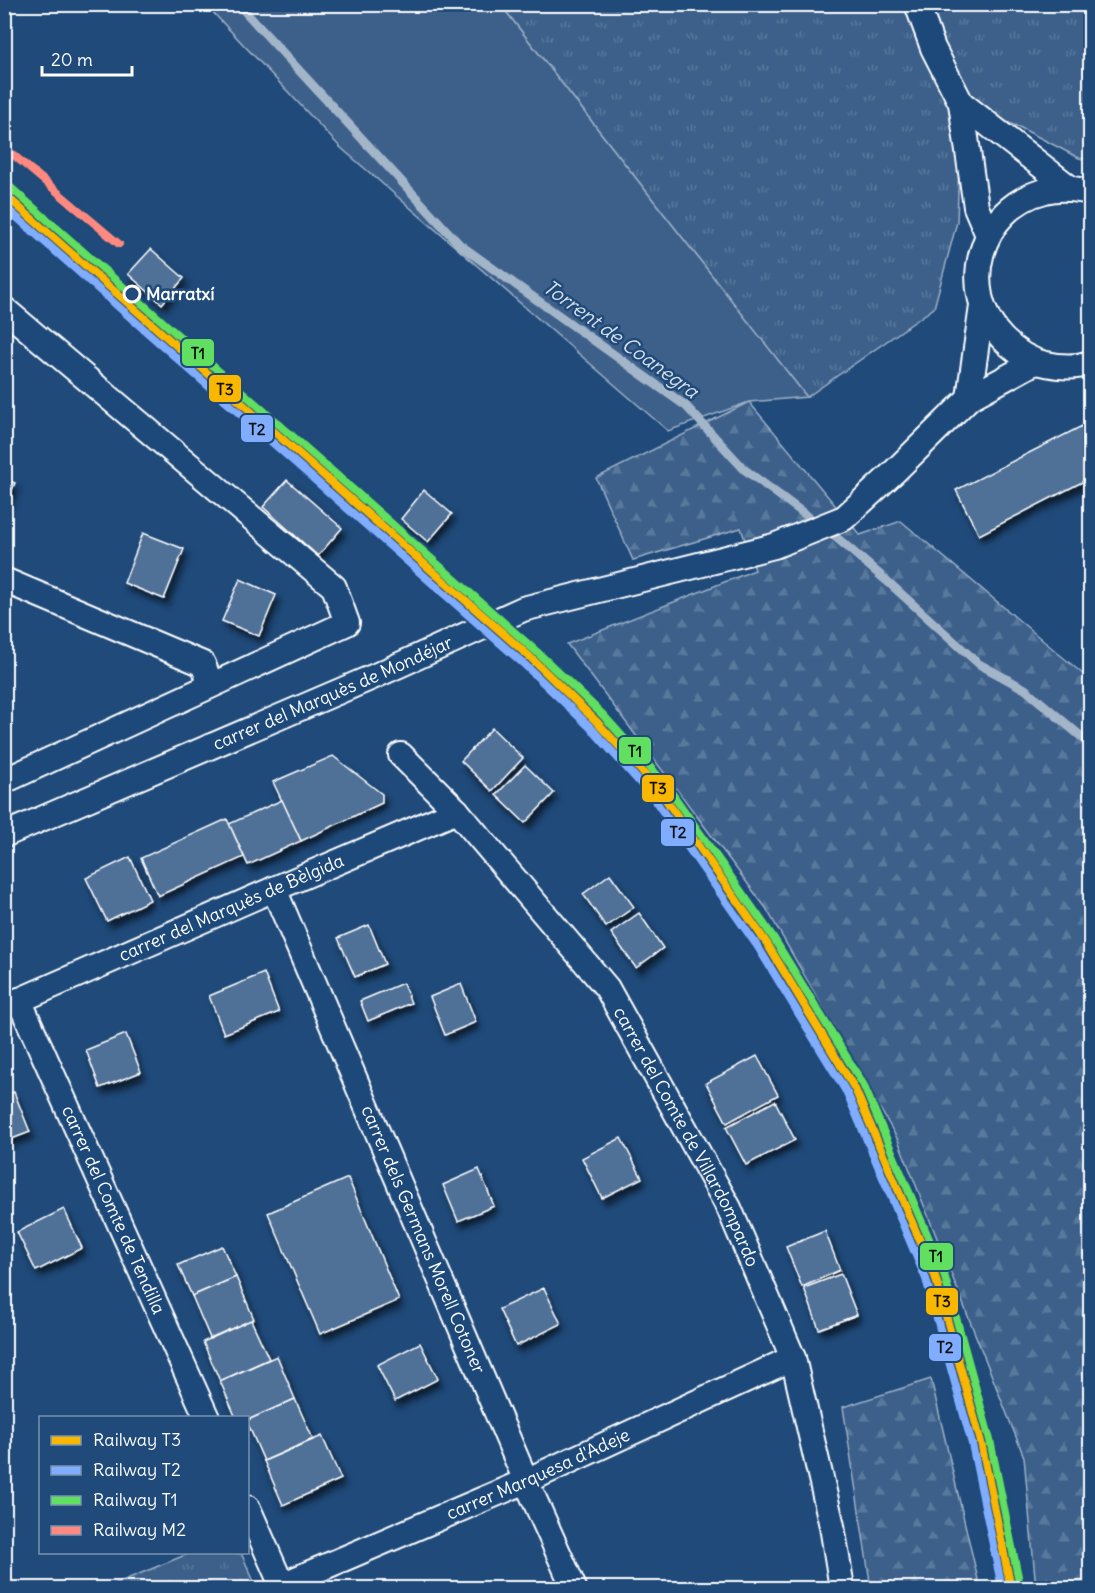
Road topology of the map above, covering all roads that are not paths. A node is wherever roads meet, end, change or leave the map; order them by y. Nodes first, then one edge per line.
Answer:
1 (917, 4) edge
2 (961, 103) junction
3 (1080, 190) edge
4 (988, 235) junction
5 (982, 306) junction
6 (7, 310) edge
7 (1035, 362) junction
8 (1090, 363) edge
9 (969, 398) junction
10 (4, 580) edge
11 (211, 685) junction
12 (401, 755) dead end
13 (4, 781) edge
14 (457, 811) junction
15 (4, 835) edge
16 (274, 889) junction
17 (12, 1004) edge
18 (793, 1358) junction
19 (206, 1416) edge
20 (526, 1481) junction
21 (249, 1510) edge
22 (283, 1587) edge
23 (574, 1588) edge
24 (842, 1588) edge

1 - 2 street
2 - 3 street
2 - 4 street
3 - 4 street
4 - 5 street
5 - 7 street
5 - 9 street
6 - 11 street
7 - 8 street
7 - 9 street
9 - 15 street, carrer del Marquès de Mondéjar
10 - 11 street
11 - 13 street
12 - 14 street, carrer del Comte de Villardompardo
14 - 16 street, carrer del Marquès de Bèlgida
14 - 18 street, carrer del Comte de Villardompardo
16 - 17 street, carrer del Marquès de Bèlgida
16 - 20 street, carrer dels Germans Morell Cotoner
17 - 19 street, carrer del Comte de Tendilla
18 - 20 street, carrer Marquesa d'Adeje
18 - 24 street, carrer del Comte de Villardompardo
20 - 22 street, carrer Marquesa d'Adeje
20 - 23 street, carrer dels Germans Morell Cotoner
21 - 22 street

